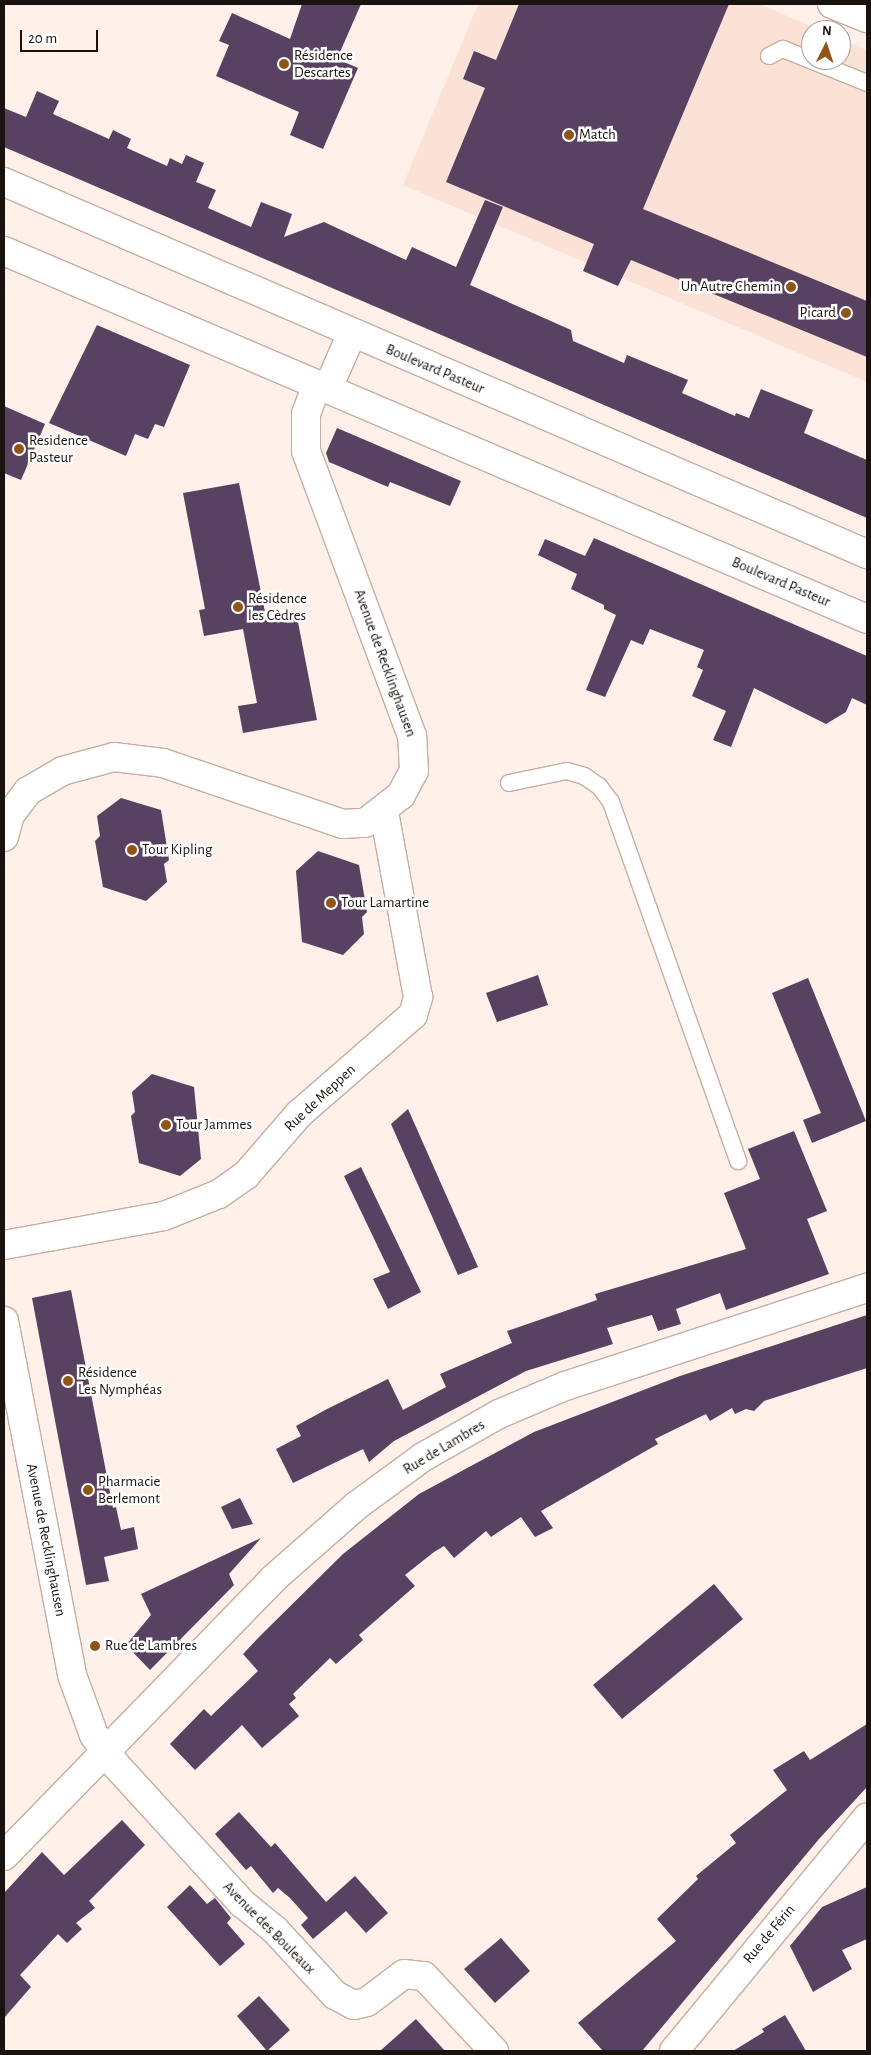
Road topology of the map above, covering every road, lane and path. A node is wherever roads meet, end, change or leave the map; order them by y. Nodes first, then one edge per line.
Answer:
1 (832, 4) edge
2 (867, 18) edge
3 (801, 47) edge
4 (801, 61) edge
5 (830, 70) edge
6 (845, 70) edge
7 (852, 77) junction
8 (867, 83) edge
9 (4, 182) edge
10 (4, 251) edge
11 (352, 333) junction
12 (323, 386) junction
13 (867, 554) edge
14 (867, 619) edge
15 (509, 783) dead end
16 (384, 812) junction
17 (4, 837) edge
18 (738, 1161) dead end
19 (4, 1245) edge
20 (867, 1288) edge
21 (4, 1321) edge
22 (107, 1752) junction
23 (867, 1818) edge
24 (4, 1856) edge
25 (494, 2051) edge
26 (674, 2051) edge

1 - 2 street
3 - 4 lane
5 - 7 lane
6 - 7 lane
7 - 8 lane
9 - 11 street, Boulevard Pasteur
10 - 12 street, Boulevard Pasteur
11 - 12 street, Avenue de Recklinghausen
11 - 13 street, Boulevard Pasteur
12 - 14 street, Boulevard Pasteur
12 - 16 street, Avenue de Recklinghausen
15 - 18 lane
16 - 17 street, Avenue de Recklinghausen
16 - 19 street, Rue de Meppen
20 - 22 street, Rue de Lambres
21 - 22 street, Avenue de Recklinghausen
22 - 24 street, Rue de Lambres
22 - 25 street, Avenue des Bouleaux
23 - 26 street, Rue de Férin

